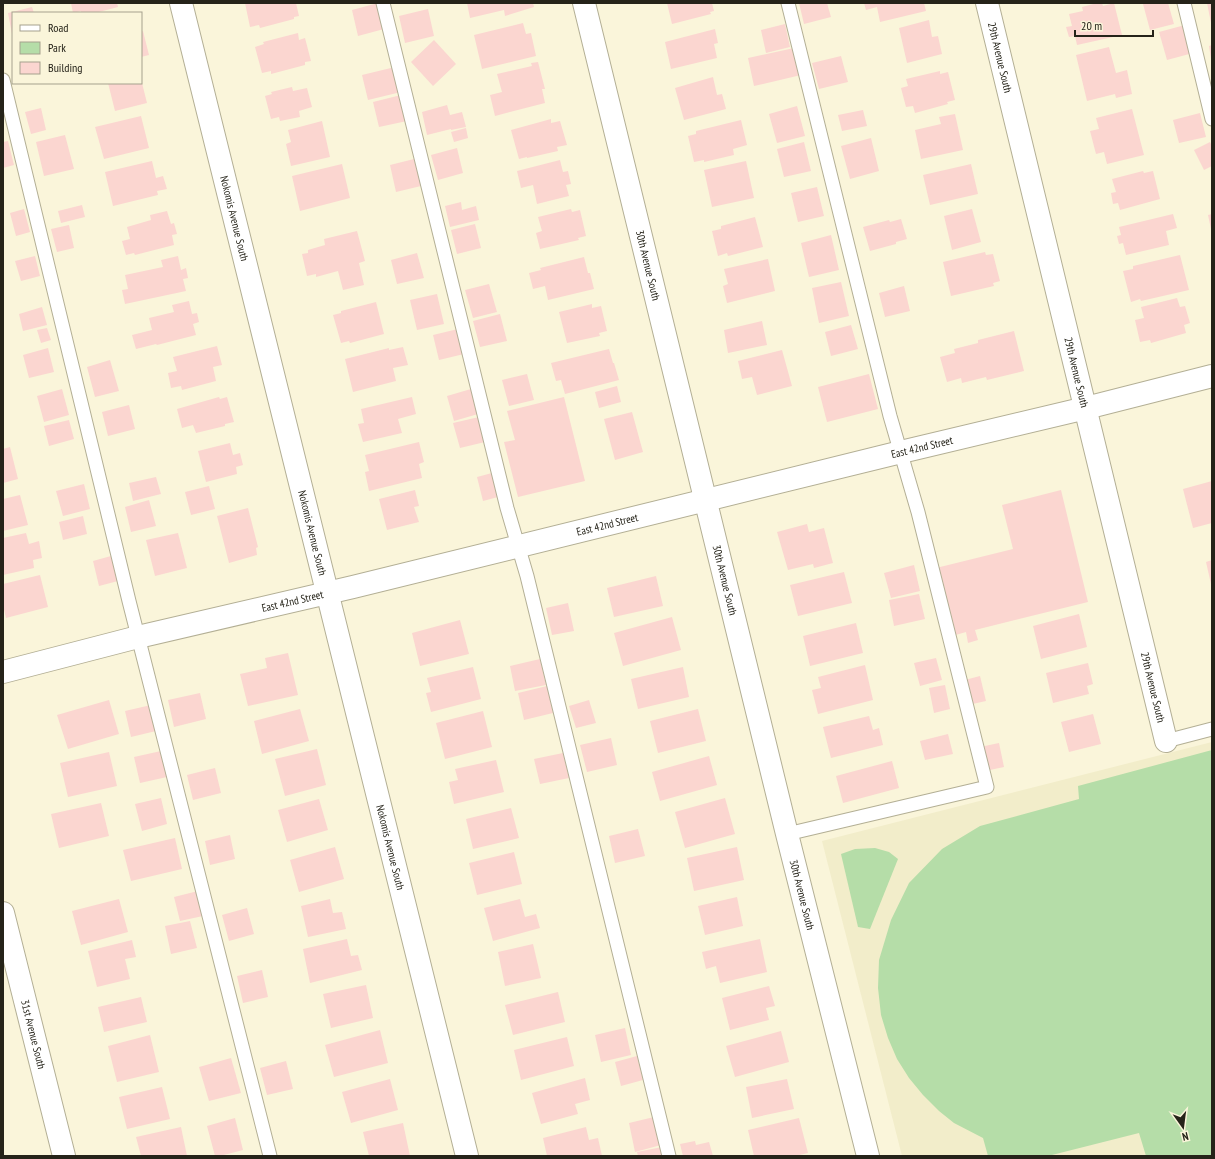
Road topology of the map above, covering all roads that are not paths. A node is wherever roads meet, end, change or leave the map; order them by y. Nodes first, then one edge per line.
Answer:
1 (180, 3) edge
2 (383, 3) edge
3 (584, 3) edge
4 (788, 3) edge
5 (987, 3) edge
6 (1184, 3) edge
7 (3, 80) edge
8 (1212, 119) edge
9 (1212, 376) edge
10 (1086, 408) junction
11 (901, 452) junction
12 (706, 500) junction
13 (518, 546) junction
14 (326, 592) junction
15 (138, 637) junction
16 (3, 672) edge
17 (1212, 729) edge
18 (1166, 741) joint
19 (787, 834) junction
20 (3, 913) edge
21 (64, 1156) edge
22 (270, 1156) edge
23 (467, 1156) edge
24 (669, 1156) edge
25 (868, 1156) edge

1 - 14 street, Nokomis Avenue South
2 - 13 lane
3 - 12 street, 30th Avenue South
4 - 11 lane
5 - 10 street, 29th Avenue South
6 - 8 lane
7 - 15 lane
9 - 10 street, East 42nd Street
10 - 11 street, East 42nd Street
10 - 18 street, 29th Avenue South
11 - 12 street, East 42nd Street
11 - 19 lane
12 - 13 street, East 42nd Street
12 - 19 street, 30th Avenue South
13 - 14 street, East 42nd Street
13 - 24 lane
14 - 15 street, East 42nd Street
14 - 23 street, Nokomis Avenue South
15 - 16 street, East 42nd Street
15 - 22 lane
17 - 18 lane
19 - 25 street, 30th Avenue South
20 - 21 street, 31st Avenue South

